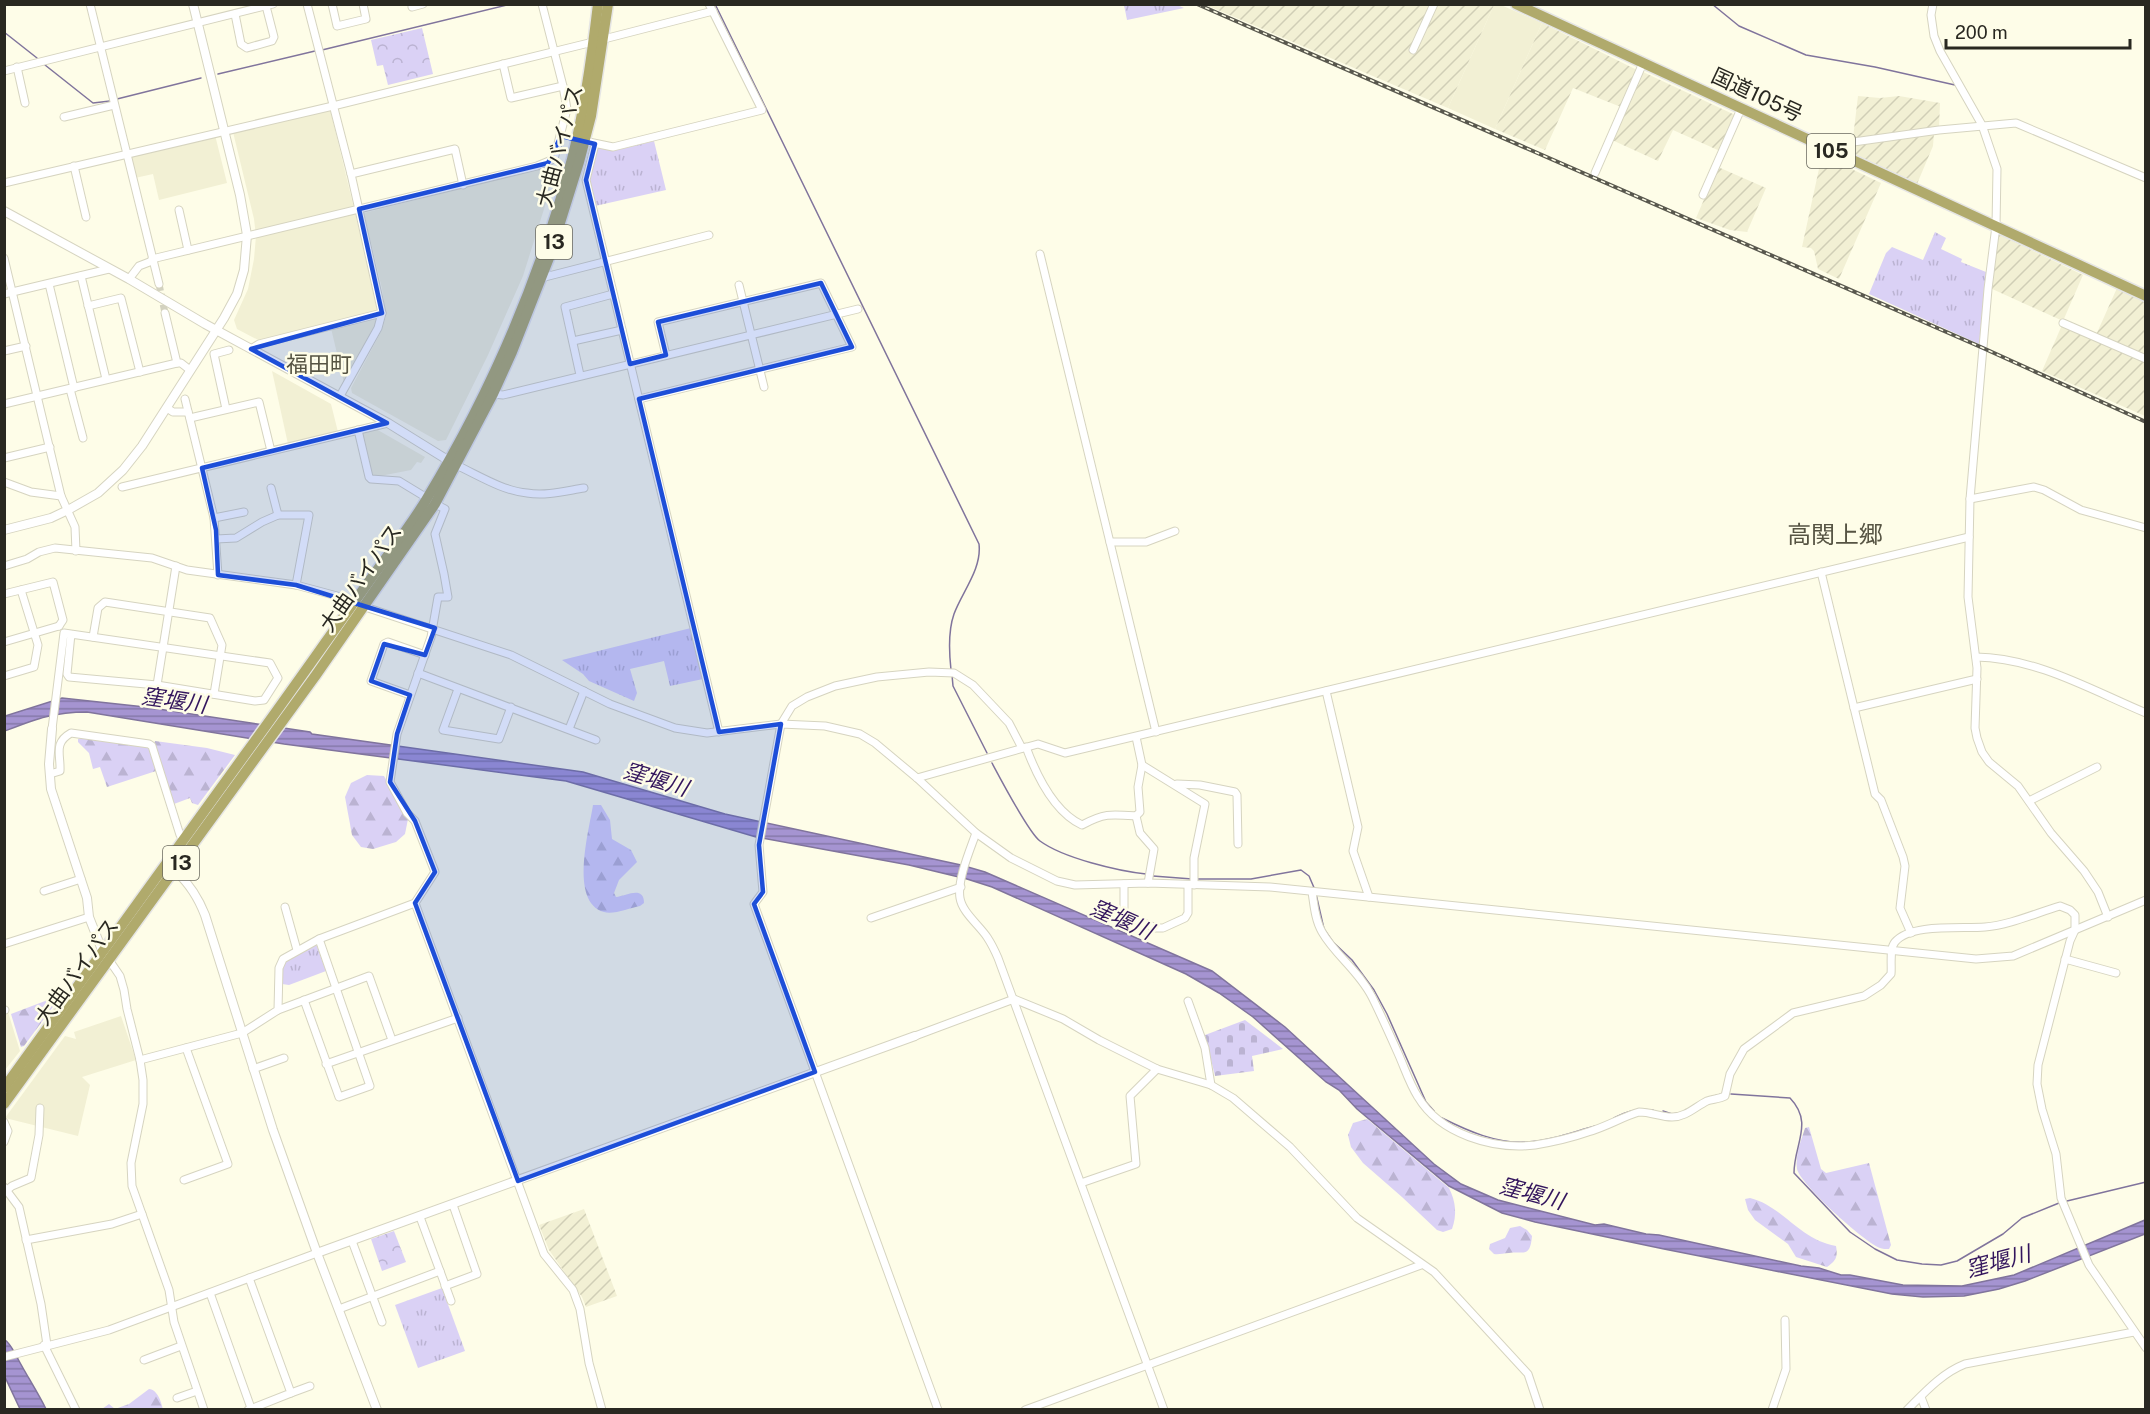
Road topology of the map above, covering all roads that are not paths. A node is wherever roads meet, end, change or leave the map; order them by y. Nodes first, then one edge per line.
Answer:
1 (90, 4) edge
2 (194, 4) edge
3 (308, 4) edge
4 (332, 4) edge
5 (363, 4) edge
6 (423, 4) edge
7 (542, 4) edge
8 (598, 4) edge
9 (608, 4) edge
10 (1434, 4) edge
11 (1516, 4) edge
12 (1933, 4) edge
13 (269, 5) edge
14 (254, 7) edge
15 (412, 7) dead end
16 (711, 8) edge
17 (235, 14) junction
18 (198, 22) junction
19 (599, 40) junction
20 (100, 46) junction
21 (553, 50) junction
22 (1413, 50) dead end
23 (1643, 63) junction
24 (503, 64) junction
25 (17, 67) junction
26 (4, 71) edge
27 (563, 86) junction
28 (25, 103) dead end
29 (114, 105) junction
30 (333, 106) junction
31 (1741, 109) junction
32 (64, 117) dead end
33 (1982, 125) junction
34 (225, 130) junction
35 (561, 136) junction
36 (585, 142) junction
37 (1822, 147) junction
38 (126, 154) junction
39 (74, 166) junction
40 (1595, 173) dead end
41 (351, 174) junction
42 (2145, 178) edge
43 (4, 183) edge
44 (463, 185) junction
45 (1703, 195) dead end
46 (358, 209) junction
47 (179, 210) dead end
48 (4, 211) edge
49 (86, 217) dead end
50 (1996, 226) junction
51 (709, 235) dead end
52 (247, 236) junction
53 (188, 250) junction
54 (1040, 254) dead end
55 (4, 258) edge
56 (152, 260) junction
57 (605, 261) junction
58 (109, 269) junction
59 (81, 276) junction
60 (541, 278) junction
61 (129, 279) junction
62 (49, 284) junction
63 (159, 284) tunnel mouth
64 (739, 285) dead end
65 (8, 293) edge
66 (613, 294) junction
67 (2145, 296) edge
68 (743, 301) junction
69 (88, 306) junction
70 (858, 309) dead end
71 (165, 313) tunnel mouth
72 (382, 313) junction
73 (836, 314) junction
74 (2063, 323) dead end
75 (216, 330) junction
76 (622, 330) junction
77 (751, 335) junction
78 (573, 341) junction
79 (26, 346) junction
80 (251, 349) junction
81 (229, 350) dead end
82 (4, 351) edge
83 (666, 355) junction
84 (2145, 359) edge
85 (177, 363) junction
86 (630, 364) junction
87 (759, 369) junction
88 (190, 370) junction
89 (140, 372) junction
90 (580, 375) junction
91 (106, 379) junction
92 (764, 387) dead end
93 (72, 388) junction
94 (493, 394) junction
95 (37, 396) junction
96 (340, 396) junction
97 (185, 399) dead end
98 (639, 399) junction
99 (4, 404) edge
100 (167, 408) junction
101 (226, 410) junction
102 (189, 415) junction
103 (388, 423) junction
104 (358, 430) junction
105 (83, 438) dead end
106 (50, 447) junction
107 (271, 451) junction
108 (4, 458) edge
109 (452, 463) junction
110 (202, 468) junction
111 (4, 482) edge
112 (122, 487) dead end
113 (271, 488) dead end
114 (584, 488) dead end
115 (61, 496) junction
116 (1970, 498) junction
117 (431, 501) junction
118 (68, 510) junction
119 (244, 512) dead end
120 (278, 515) junction
121 (214, 518) junction
122 (2145, 528) edge
123 (4, 530) edge
124 (1175, 531) dead end
125 (1969, 537) junction
126 (216, 538) junction
127 (1110, 542) junction
128 (76, 551) junction
129 (4, 566) edge
130 (176, 566) junction
131 (1821, 572) junction
132 (218, 574) junction
133 (296, 585) junction
134 (21, 590) junction
135 (4, 594) edge
136 (353, 603) junction
137 (365, 607) junction
138 (168, 613) junction
139 (433, 628) junction
140 (64, 631) junction
141 (4, 632) edge
142 (35, 633) junction
143 (93, 637) junction
144 (6, 641) edge
145 (163, 648) junction
146 (424, 655) junction
147 (220, 656) junction
148 (1976, 657) junction
149 (418, 673) junction
150 (4, 676) edge
151 (1977, 679) junction
152 (157, 685) junction
153 (458, 688) junction
154 (584, 691) junction
155 (1326, 691) junction
156 (214, 694) junction
157 (410, 695) junction
158 (511, 707) junction
159 (1854, 708) junction
160 (2145, 713) edge
161 (281, 715) junction
162 (781, 724) junction
163 (52, 729) joint
164 (569, 729) junction
165 (719, 732) junction
166 (1156, 732) junction
167 (1136, 736) junction
168 (596, 740) dead end
169 (1024, 747) junction
170 (248, 761) junction
171 (1142, 765) junction
172 (2097, 767) dead end
173 (50, 774) junction
174 (917, 778) junction
175 (1175, 784) junction
176 (2029, 801) junction
177 (1136, 816) junction
178 (976, 833) junction
179 (180, 835) dead end
180 (1238, 844) dead end
181 (176, 871) junction
182 (81, 879) junction
183 (1192, 882) junction
184 (1148, 883) junction
185 (1124, 884) junction
186 (961, 886) junction
187 (44, 891) dead end
188 (1316, 892) junction
189 (1369, 897) junction
190 (2145, 900) edge
191 (416, 903) junction
192 (285, 907) dead end
193 (89, 917) junction
194 (2108, 917) junction
195 (871, 918) dead end
196 (2075, 930) junction
197 (1911, 933) junction
198 (319, 939) junction
199 (4, 944) edge
200 (102, 950) junction
201 (297, 950) junction
202 (1892, 950) junction
203 (2065, 959) junction
204 (109, 960) junction
205 (2116, 973) dead end
206 (336, 988) junction
207 (1014, 999) junction
208 (304, 1000) junction
209 (1188, 1001) dead end
210 (278, 1010) junction
211 (458, 1018) junction
212 (242, 1033) junction
213 (915, 1036) joint
214 (392, 1040) junction
215 (186, 1048) junction
216 (358, 1052) junction
217 (284, 1058) dead end
218 (141, 1060) junction
219 (326, 1064) junction
220 (253, 1069) junction
221 (1157, 1069) junction
222 (815, 1072) junction
223 (1211, 1085) junction
224 (4, 1088) edge
225 (4, 1104) edge
226 (40, 1108) dead end
227 (4, 1122) edge
228 (4, 1142) edge
229 (184, 1180) dead end
230 (518, 1181) junction
231 (1081, 1183) junction
232 (6, 1188) edge
233 (453, 1205) junction
234 (142, 1214) junction
235 (420, 1217) junction
236 (26, 1240) junction
237 (352, 1241) junction
238 (317, 1253) junction
239 (1421, 1265) junction
240 (440, 1271) junction
241 (249, 1278) junction
242 (445, 1286) junction
243 (210, 1293) junction
244 (373, 1296) junction
245 (451, 1301) dead end
246 (171, 1307) junction
247 (339, 1309) junction
248 (1785, 1320) dead end
249 (382, 1322) dead end
250 (2134, 1332) junction
251 (43, 1346) junction
252 (181, 1346) junction
253 (2145, 1348) edge
254 (4, 1357) edge
255 (144, 1360) dead end
256 (1148, 1364) junction
257 (309, 1386) dead end
258 (197, 1391) junction
259 (291, 1393) junction
260 (1921, 1397) junction
261 (177, 1398) dead end
262 (250, 1409) edge
263 (76, 1410) edge
264 (204, 1410) edge
265 (377, 1410) edge
266 (602, 1410) edge
267 (938, 1410) edge
268 (1025, 1410) edge
269 (1164, 1410) edge
270 (1540, 1410) edge
271 (1772, 1410) edge
272 (1907, 1410) edge
273 (1926, 1410) edge

1 - 20 street
2 - 18 street
3 - 30 street
4 - 5 street
6 - 15 street
7 - 21 street
8 - 19 highway, 大曲バイパス / 13
9 - 19 highway, 大曲バイパス / 13
10 - 22 street
11 - 23 highway, 国道105号 / 105
12 - 33 street
13 - 14 street
13 - 17 street
14 - 17 street
16 - 19 street
16 - 36 street
17 - 18 street
18 - 20 street
18 - 34 street
19 - 21 street
19 - 36 highway, 大曲バイパス / 13
20 - 25 street
20 - 29 street
21 - 24 street
21 - 27 street
23 - 31 highway, 国道105号 / 105
23 - 40 street
24 - 27 street
24 - 30 street
25 - 26 street
25 - 28 street
27 - 35 street
29 - 32 street
29 - 38 street
30 - 34 street
30 - 41 street
31 - 37 highway, 国道105号 / 105
31 - 45 street
33 - 37 street
33 - 42 street
33 - 50 street
34 - 38 street
34 - 52 street
35 - 36 street
35 - 44 street
36 - 57 street
36 - 60 highway, 大曲バイパス / 13
36 - 109 highway, 大曲バイパス / 13
37 - 50 highway, 国道105号 / 105
38 - 39 street
38 - 56 street
39 - 43 street
39 - 49 street
41 - 44 street
41 - 46 street
44 - 46 street
46 - 52 street
46 - 72 street
47 - 53 street
48 - 58 street
50 - 67 highway, 国道105号 / 105
50 - 116 street
51 - 57 street
52 - 53 street
52 - 75 street
53 - 56 street
54 - 127 street
55 - 65 street
56 - 61 street
56 - 63 street
57 - 60 street
57 - 66 street
58 - 59 street
58 - 61 street
59 - 62 street
59 - 69 street
60 - 94 highway, 大曲バイパス / 13
61 - 75 street
62 - 65 street
62 - 93 street
64 - 68 street
65 - 79 street
66 - 76 street
66 - 78 street
68 - 73 street
68 - 77 street
68 - 83 street
69 - 89 street
69 - 91 street
70 - 73 street
71 - 85 street
72 - 80 street
72 - 96 street
73 - 77 street
73 - 87 street
74 - 84 street
75 - 80 street
75 - 88 street
76 - 78 street
76 - 86 street
77 - 83 street
77 - 87 street
78 - 90 street
79 - 82 street
79 - 95 street
80 - 96 street
81 - 101 street
83 - 86 street
85 - 88 street
85 - 89 street
86 - 90 street
86 - 98 street
87 - 92 street
87 - 98 street
88 - 100 street
89 - 91 street
90 - 94 street
91 - 93 street
93 - 95 street
93 - 105 street
94 - 109 highway, 大曲バイパス / 13
95 - 99 street
95 - 106 street
96 - 103 street
97 - 102 street
98 - 165 street
100 - 102 street
100 - 118 street
101 - 102 street
101 - 107 street
102 - 110 street
103 - 104 street
103 - 109 street
104 - 107 street
104 - 117 street
106 - 108 street
106 - 115 street
107 - 110 street
109 - 114 street
109 - 117 highway, 大曲バイパス / 13
110 - 112 street
110 - 121 street
111 - 115 street
113 - 120 street
115 - 118 street
116 - 122 street
116 - 125 street
117 - 136 highway, 大曲バイパス / 13
117 - 137 highway, 大曲バイパス / 13
117 - 139 street
118 - 123 street
118 - 128 street
119 - 121 street
120 - 126 street
120 - 133 street
121 - 126 street
124 - 127 street
125 - 131 street
125 - 148 street
126 - 132 street
127 - 166 street
128 - 129 street
128 - 130 street
130 - 132 street
130 - 138 street
131 - 155 street
131 - 159 street
132 - 133 street
133 - 136 street
134 - 135 street
134 - 140 street
134 - 142 street
136 - 137 street
136 - 161 highway, 大曲バイパス / 13
137 - 139 street
137 - 161 highway, 大曲バイパス / 13
138 - 143 street
138 - 145 street
138 - 147 street
139 - 146 street
139 - 154 street
140 - 142 street
140 - 143 street
140 - 152 street
140 - 163 street
141 - 144 street
142 - 144 street
142 - 150 street
143 - 145 street
145 - 147 street
145 - 152 street
146 - 149 street
146 - 157 street
147 - 156 street
147 - 156 street
148 - 151 street
148 - 160 street
149 - 153 street
149 - 157 street
151 - 159 street
151 - 176 street
152 - 156 street
153 - 158 street
153 - 158 street
154 - 164 street
154 - 165 street
155 - 166 street
155 - 189 street
157 - 191 street
158 - 164 street
159 - 197 street
161 - 170 highway, 大曲バイパス / 13
162 - 165 street
162 - 169 street
162 - 174 street
162 - 222 street
163 - 173 street
164 - 168 street
166 - 167 street
167 - 169 street
167 - 171 street
169 - 174 street
169 - 177 street
170 - 181 highway, 大曲バイパス / 13
170 - 200 highway, 大曲バイパス / 13
171 - 175 street
171 - 177 street
172 - 176 street
173 - 179 street
173 - 182 street
174 - 178 street
175 - 180 street
175 - 183 street
176 - 194 street
177 - 184 street
178 - 185 street
178 - 186 street
181 - 204 highway, 大曲バイパス / 13
181 - 212 street
182 - 187 street
182 - 193 street
183 - 184 street
183 - 185 street
183 - 188 street
184 - 185 street
186 - 195 street
186 - 207 street
188 - 189 street
188 - 202 street
189 - 202 street
190 - 194 street
191 - 198 street
191 - 211 street
192 - 201 street
193 - 199 street
193 - 200 street
194 - 196 street
196 - 197 street
196 - 202 street
196 - 203 street
197 - 202 street
198 - 201 street
198 - 206 street
200 - 204 street
200 - 224 highway, 大曲バイパス / 13
201 - 210 street
203 - 205 street
203 - 250 street
204 - 218 street
204 - 225 highway, 大曲バイパス / 13
206 - 208 street
206 - 214 street
206 - 216 street
207 - 213 street
207 - 221 street
207 - 231 street
208 - 210 street
208 - 219 street
209 - 223 street
210 - 212 street
211 - 214 street
211 - 230 street
212 - 215 street
212 - 220 street
213 - 222 street
214 - 216 street
215 - 218 street
215 - 229 street
216 - 219 street
216 - 219 street
217 - 220 street
218 - 234 street
220 - 238 street
221 - 223 street
221 - 231 street
222 - 230 street
222 - 267 street
223 - 239 street
226 - 232 street
227 - 228 street
230 - 233 street
230 - 266 street
231 - 256 street
232 - 236 street
233 - 235 street
233 - 242 street
234 - 236 street
234 - 246 street
235 - 237 street
235 - 240 street
236 - 251 street
237 - 238 street
237 - 244 street
238 - 241 street
238 - 247 street
239 - 256 street
239 - 270 street
240 - 242 street
240 - 244 street
241 - 243 street
241 - 259 street
242 - 245 street
243 - 246 street
243 - 262 street
244 - 247 street
244 - 249 street
246 - 251 street
246 - 252 street
247 - 265 street
248 - 271 street
250 - 253 street
250 - 260 street
251 - 254 street
251 - 263 street
252 - 255 street
252 - 258 street
256 - 268 street
256 - 269 street
257 - 259 street
258 - 261 street
258 - 264 street
259 - 262 street
260 - 272 street
260 - 273 street

